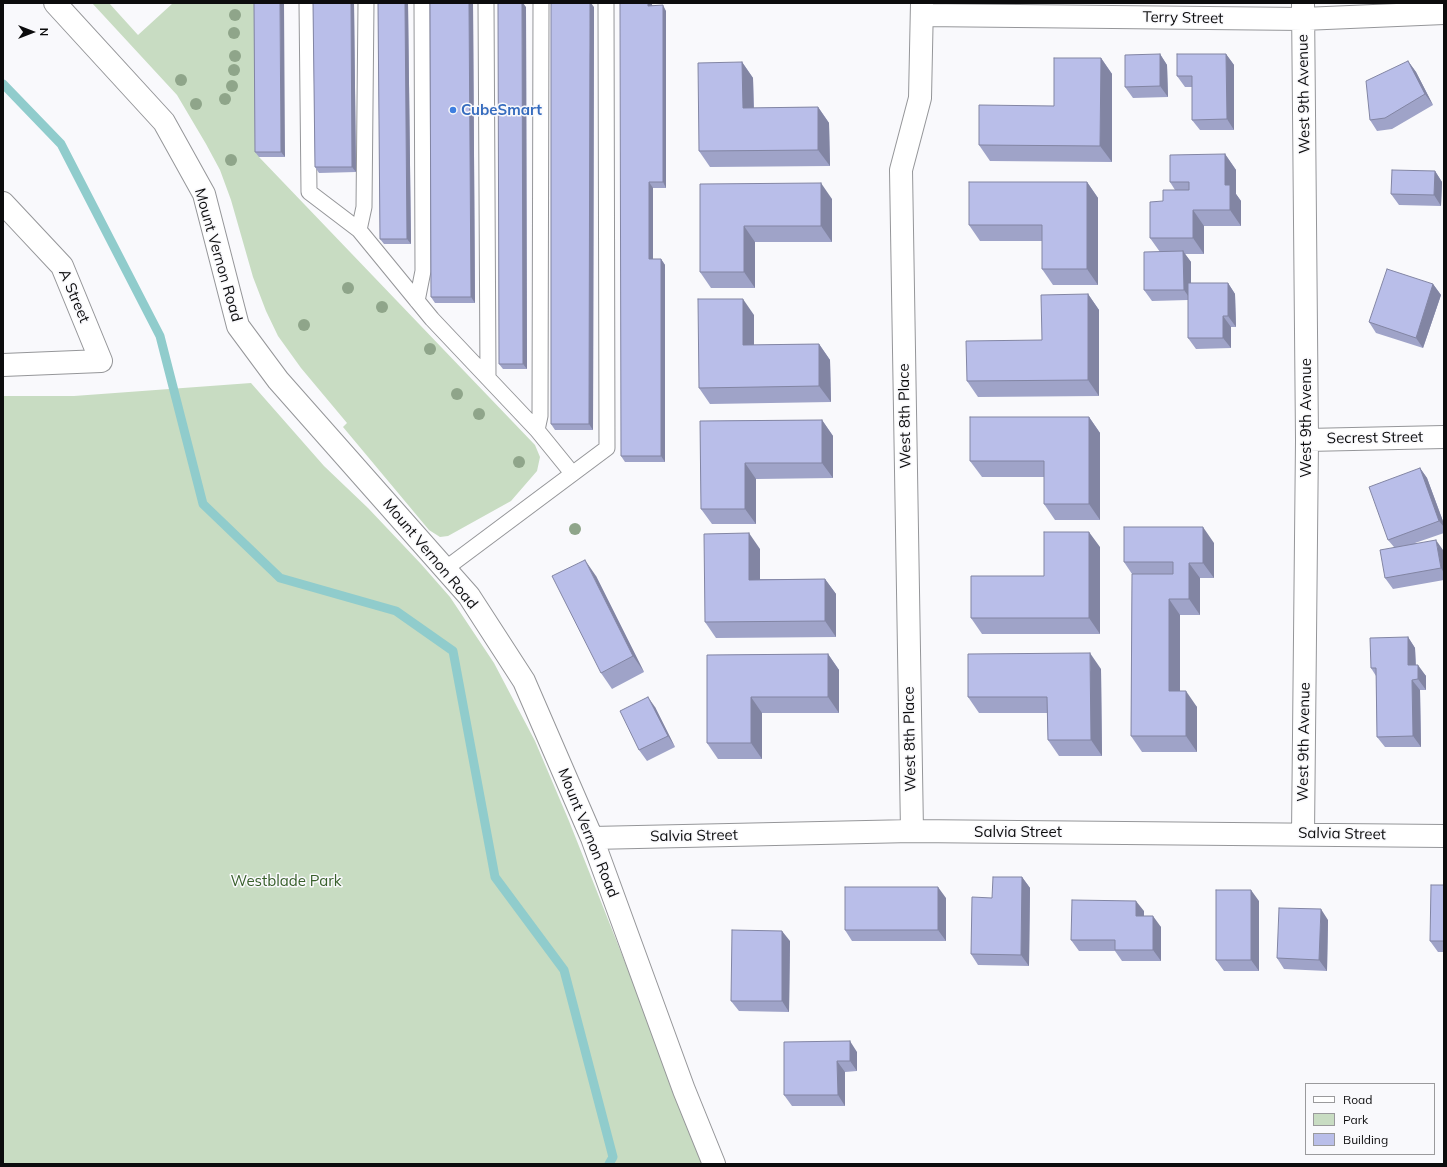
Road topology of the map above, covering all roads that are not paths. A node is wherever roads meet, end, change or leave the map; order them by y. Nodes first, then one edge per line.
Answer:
1 (55, 3) edge
2 (307, 3) edge
3 (366, 3) edge
4 (422, 3) edge
5 (486, 3) edge
6 (541, 3) edge
7 (606, 3) edge
8 (922, 9) edge
9 (1303, 11) edge
10 (1444, 13) edge
11 (3, 203) edge
12 (359, 230) junction
13 (418, 301) junction
14 (3, 365) edge
15 (488, 377) junction
16 (537, 430) junction
17 (1444, 437) edge
18 (1307, 440) junction
19 (572, 473) junction
20 (445, 569) junction
21 (912, 831) junction
22 (1302, 834) junction
23 (1444, 836) edge
24 (592, 838) junction
25 (714, 1164) edge

1 - 20 street, Mount Vernon Road
2 - 12 lane
3 - 12 lane
4 - 13 lane
5 - 15 lane
6 - 16 lane
7 - 19 lane
8 - 9 street, Terry Street
8 - 21 street, West 8th Place
9 - 10 street, Terry Street
9 - 18 street, West 9th Avenue
11 - 14 street, A Street
12 - 13 lane
13 - 15 lane
15 - 16 lane
16 - 19 lane
17 - 18 street, Secrest Street
18 - 22 street, West 9th Avenue
19 - 20 lane
20 - 24 street, Mount Vernon Road
21 - 22 street, Salvia Street
21 - 24 street, Salvia Street
22 - 23 street, Salvia Street
24 - 25 street, Mount Vernon Road

